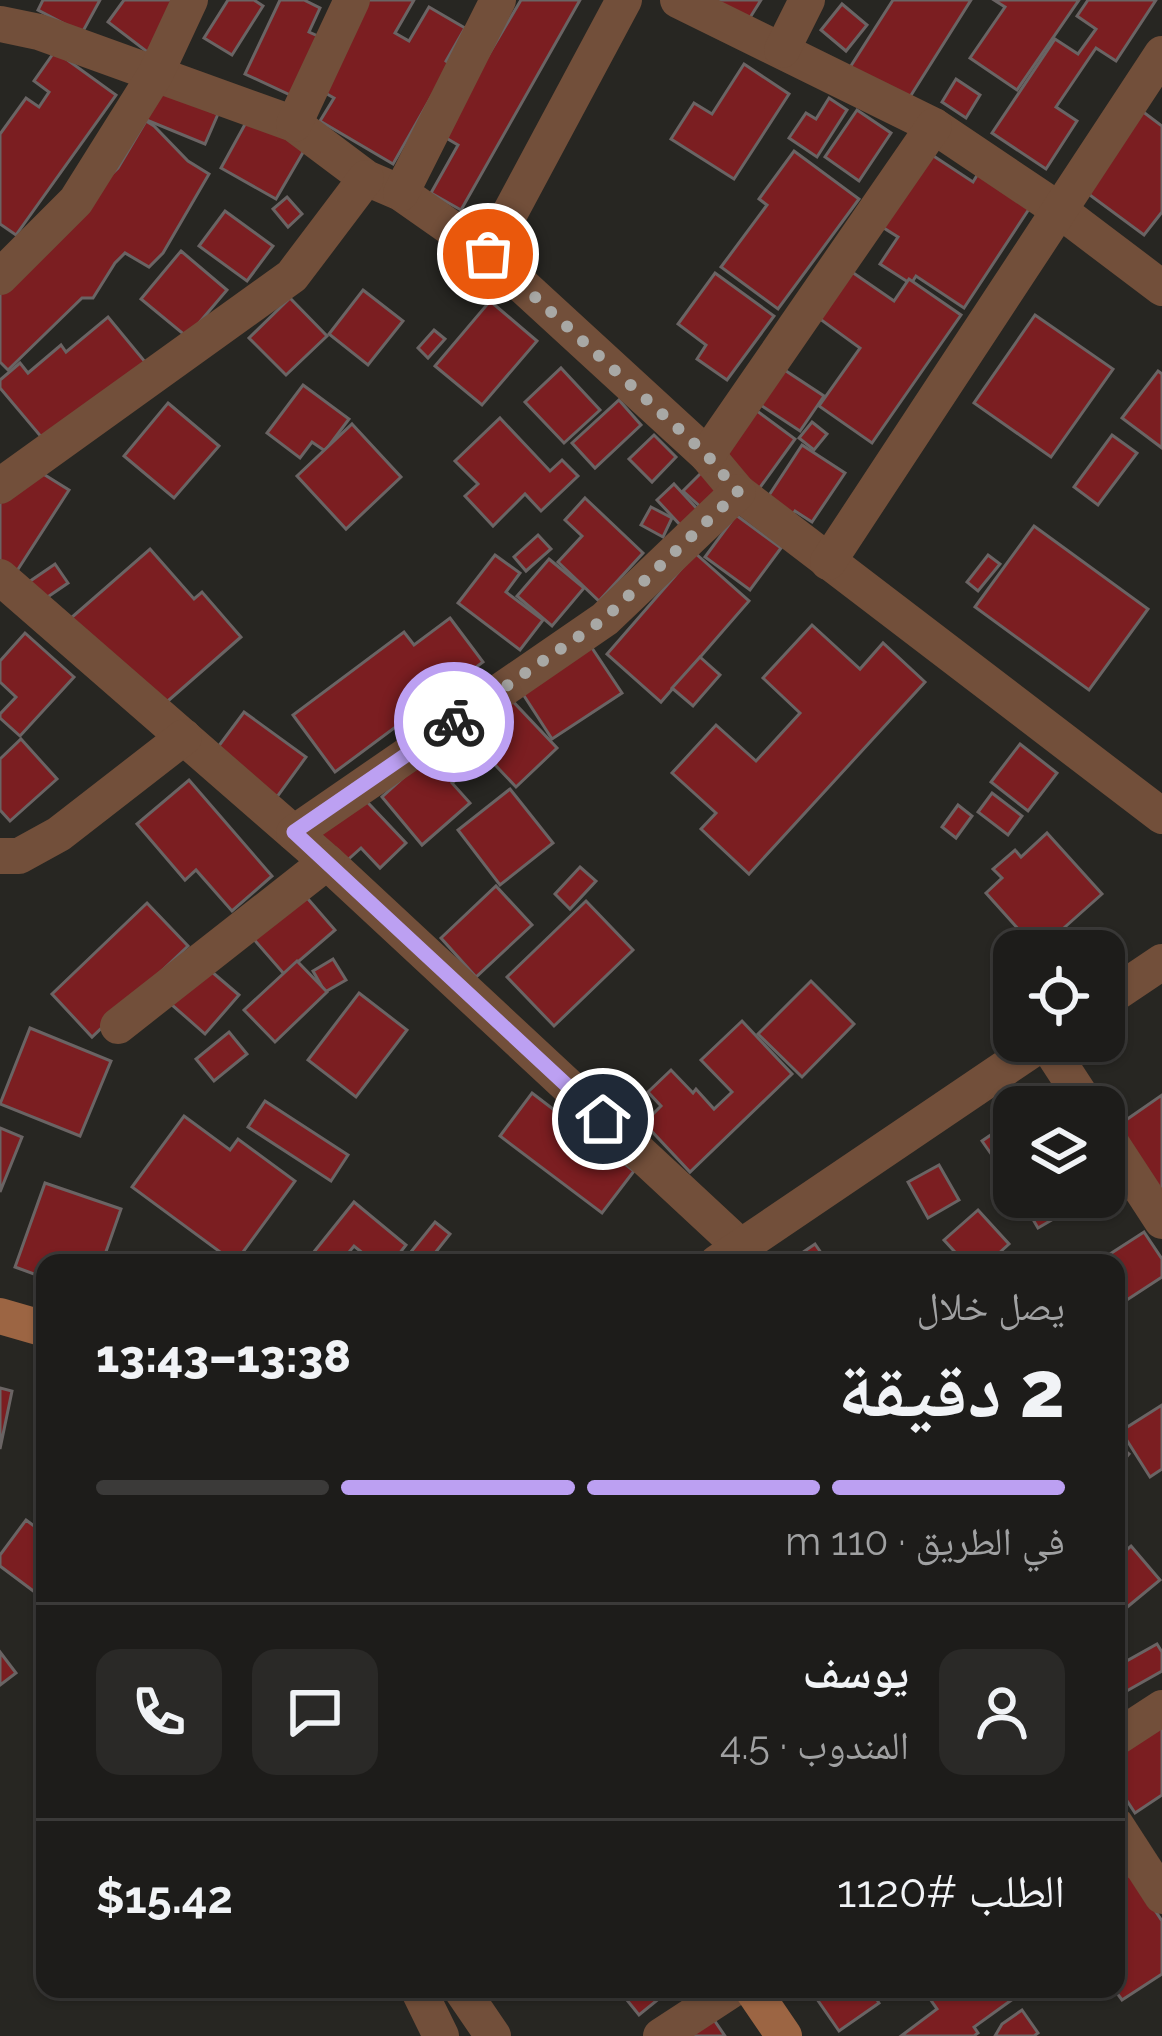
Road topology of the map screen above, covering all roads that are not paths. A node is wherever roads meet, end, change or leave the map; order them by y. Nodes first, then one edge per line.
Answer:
1 (190, 0) edge
2 (352, 0) edge
3 (498, 0) edge
4 (624, 0) edge
5 (677, 0) edge
6 (807, 0) edge
7 (47, 16) edge
8 (0, 24) edge
9 (782, 50) junction
10 (1162, 54) edge
11 (154, 75) junction
12 (294, 124) junction
13 (934, 126) junction
14 (367, 178) junction
15 (401, 193) junction
16 (1059, 210) junction
17 (488, 254) junction
18 (0, 277) edge
19 (1162, 288) edge
20 (707, 455) junction
21 (0, 486) edge
22 (738, 492) junction
23 (828, 562) junction
24 (6, 592) edge
25 (184, 736) junction
26 (1162, 816) edge
27 (294, 832) junction
28 (0, 856) edge
29 (327, 862) junction
30 (1162, 962) edge
31 (1125, 987) edge
32 (118, 1026) dead end
33 (1015, 1062) edge
34 (1125, 1164) edge
35 (1162, 1221) edge
36 (732, 1254) edge
37 (742, 1254) edge
38 (0, 1316) edge
39 (36, 1326) edge
40 (1162, 1708) edge
41 (1125, 1732) edge
42 (1125, 1839) edge
43 (1162, 1896) edge
44 (422, 1998) edge
45 (467, 1998) edge
46 (719, 1998) edge
47 (758, 1998) edge
48 (441, 2036) edge
49 (494, 2036) edge
50 (661, 2036) edge
51 (784, 2036) edge

1 - 11 street
2 - 12 street
3 - 15 street
4 - 17 street
5 - 9 street
6 - 9 street
7 - 8 street
7 - 11 street
9 - 13 street
10 - 16 street
11 - 12 street
11 - 18 street
12 - 14 street
13 - 16 street
13 - 20 street
14 - 15 street
14 - 21 street
15 - 17 street
16 - 19 street
16 - 23 street
17 - 20 street
20 - 22 street
22 - 23 street
22 - 27 street
23 - 26 street
24 - 25 street
25 - 27 street
25 - 28 street
27 - 29 street
29 - 32 street
29 - 36 street
30 - 31 street
33 - 37 street
34 - 35 street
38 - 39 street
40 - 41 street
42 - 43 street
44 - 48 street
45 - 49 street
46 - 50 street
47 - 51 street

